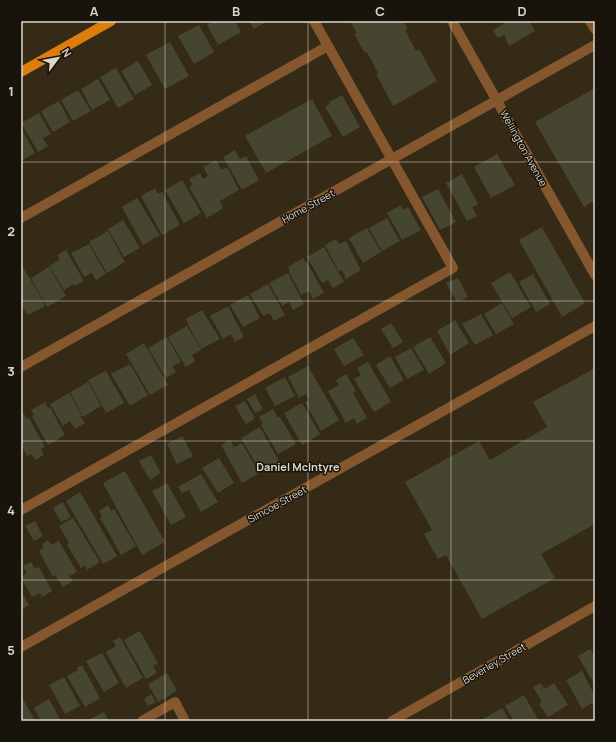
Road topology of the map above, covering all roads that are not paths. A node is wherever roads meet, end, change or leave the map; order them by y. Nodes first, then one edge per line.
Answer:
1 (111, 21) edge
2 (314, 21) edge
3 (452, 21) edge
4 (590, 21) edge
5 (595, 29) edge
6 (595, 45) edge
7 (328, 46) junction
8 (21, 72) edge
9 (497, 100) junction
10 (392, 159) junction
11 (21, 218) edge
12 (595, 275) edge
13 (595, 326) edge
14 (21, 367) edge
15 (21, 510) edge
16 (595, 606) edge
17 (21, 647) edge
18 (142, 721) edge
19 (185, 721) edge
20 (392, 721) edge

1 - 8 main road
2 - 7 street
3 - 9 street, Wellington Avenue
4 - 5 street
6 - 9 street, Home Street
7 - 10 street
7 - 11 street
9 - 10 street, Home Street
9 - 12 street, Wellington Avenue
10 - 14 street, Home Street
10 - 15 street
13 - 17 street, Simcoe Street
16 - 20 street, Beverley Street
18 - 19 street

